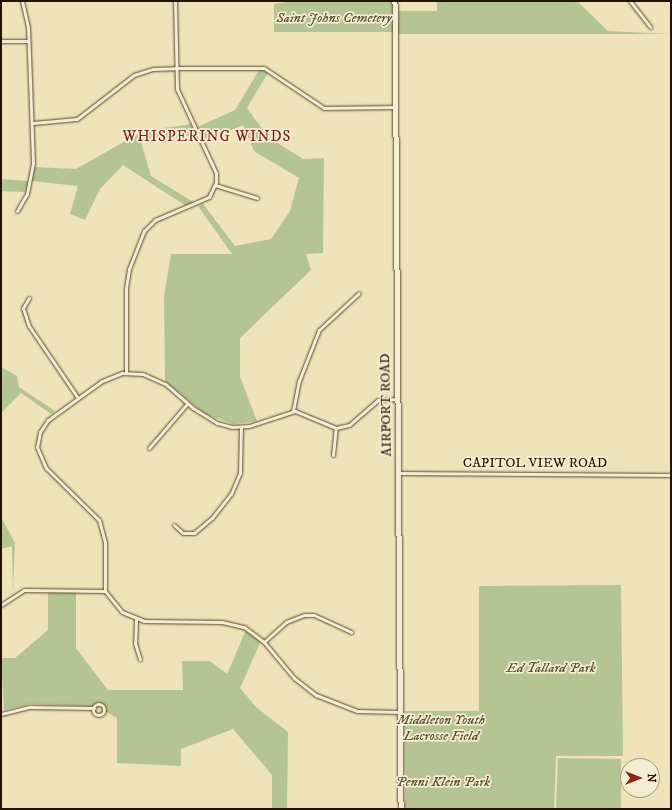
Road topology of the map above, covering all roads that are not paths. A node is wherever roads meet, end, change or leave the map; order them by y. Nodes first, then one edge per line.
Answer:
1 (22, 1) edge
2 (175, 1) edge
3 (396, 1) edge
4 (630, 1) edge
5 (650, 27) dead end
6 (1, 41) edge
7 (28, 41) junction
8 (176, 68) junction
9 (396, 107) junction
10 (33, 123) junction
11 (215, 185) junction
12 (257, 198) dead end
13 (17, 211) dead end
14 (359, 293) dead end
15 (29, 298) dead end
16 (126, 373) junction
17 (78, 398) junction
18 (398, 399) junction
19 (187, 404) junction
20 (293, 411) junction
21 (241, 427) junction
22 (336, 428) junction
23 (149, 448) dead end
24 (333, 455) dead end
25 (399, 472) junction
26 (671, 475) edge
27 (174, 525) dead end
28 (105, 591) junction
29 (1, 605) edge
30 (136, 620) junction
31 (351, 632) dead end
32 (264, 642) junction
33 (140, 659) dead end
34 (94, 708) dead end
35 (400, 712) junction
36 (1, 714) edge
37 (401, 809) edge

1 - 7 street
2 - 8 street
3 - 9 street, AIRPORT ROAD
4 - 5 street
6 - 7 street
7 - 10 street
8 - 9 street
8 - 10 street
8 - 11 street
9 - 18 street, AIRPORT ROAD
10 - 13 street
11 - 12 street
11 - 16 street
14 - 20 street
15 - 17 street
16 - 17 street
16 - 19 street
17 - 28 street
18 - 22 street
18 - 25 street, AIRPORT ROAD
19 - 21 street
19 - 23 street
20 - 21 street
20 - 22 street
21 - 27 street
22 - 24 street
25 - 26 street, CAPITOL VIEW ROAD
25 - 35 street, AIRPORT ROAD
28 - 29 street
28 - 30 street
30 - 32 street
30 - 33 street
31 - 32 street
32 - 35 street
34 - 36 street
35 - 37 street, AIRPORT ROAD

